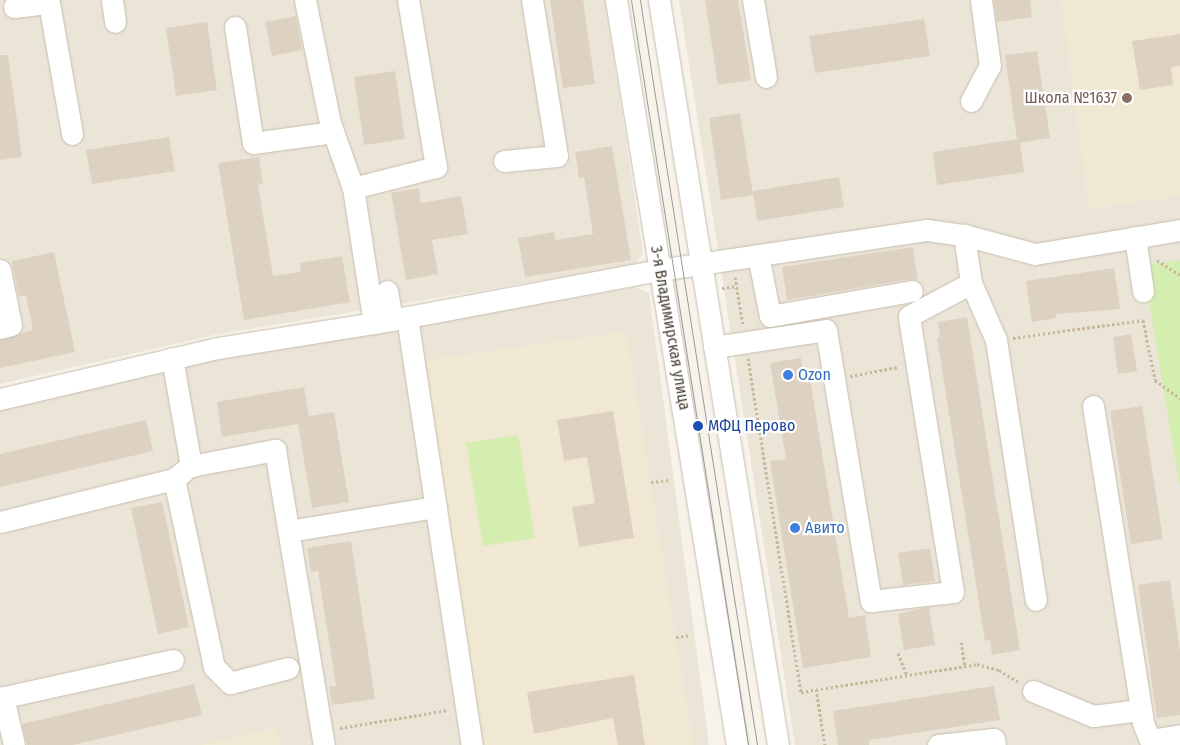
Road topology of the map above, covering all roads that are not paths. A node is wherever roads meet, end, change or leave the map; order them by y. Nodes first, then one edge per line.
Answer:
1 (112, 0) edge
2 (305, 0) edge
3 (408, 0) edge
4 (532, 0) edge
5 (616, 0) edge
6 (659, 0) edge
7 (753, 0) edge
8 (981, 0) edge
9 (9, 5) edge
10 (115, 22) dead end
11 (235, 27) dead end
12 (766, 77) dead end
13 (971, 101) dead end
14 (333, 132) junction
15 (72, 134) dead end
16 (504, 162) dead end
17 (353, 188) junction
18 (1180, 230) edge
19 (964, 235) junction
20 (1135, 237) junction
21 (758, 256) junction
22 (701, 265) junction
23 (0, 270) edge
24 (659, 270) junction
25 (971, 283) junction
26 (387, 291) dead end
27 (912, 291) dead end
28 (1143, 291) dead end
29 (391, 320) junction
30 (0, 328) edge
31 (714, 347) junction
32 (172, 358) junction
33 (0, 398) edge
34 (1093, 406) dead end
35 (190, 466) junction
36 (174, 479) junction
37 (436, 507) junction
38 (0, 522) edge
39 (289, 531) junction
40 (1036, 600) dead end
41 (173, 660) dead end
42 (288, 668) dead end
43 (1034, 691) road end
44 (2, 698) edge
45 (1140, 710) junction
46 (1180, 735) edge
47 (323, 738) edge
48 (14, 745) edge
49 (472, 745) edge
50 (737, 745) edge
51 (778, 745) edge
52 (938, 745) edge
53 (995, 745) edge

1 - 10 street
2 - 14 street
3 - 17 street
4 - 16 street
5 - 24 street, 3-я Владимирская улица
6 - 22 street
7 - 12 street
8 - 13 street
9 - 15 street
11 - 14 street
14 - 17 street
17 - 29 street
18 - 20 street
19 - 20 street
19 - 21 street
19 - 25 street
20 - 28 street
21 - 22 street
21 - 27 street
22 - 24 street
22 - 31 street
23 - 30 street
24 - 29 street
24 - 50 street, 3-я Владимирская улица
25 - 31 street
25 - 40 street
26 - 29 street
29 - 32 street
29 - 37 street
31 - 51 street
32 - 33 street
32 - 35 street
34 - 45 street
35 - 36 street
35 - 39 street
36 - 38 street
36 - 42 street
37 - 39 street
37 - 49 street
39 - 47 street
41 - 44 street
43 - 45 street
44 - 48 street
45 - 46 street
52 - 53 street

